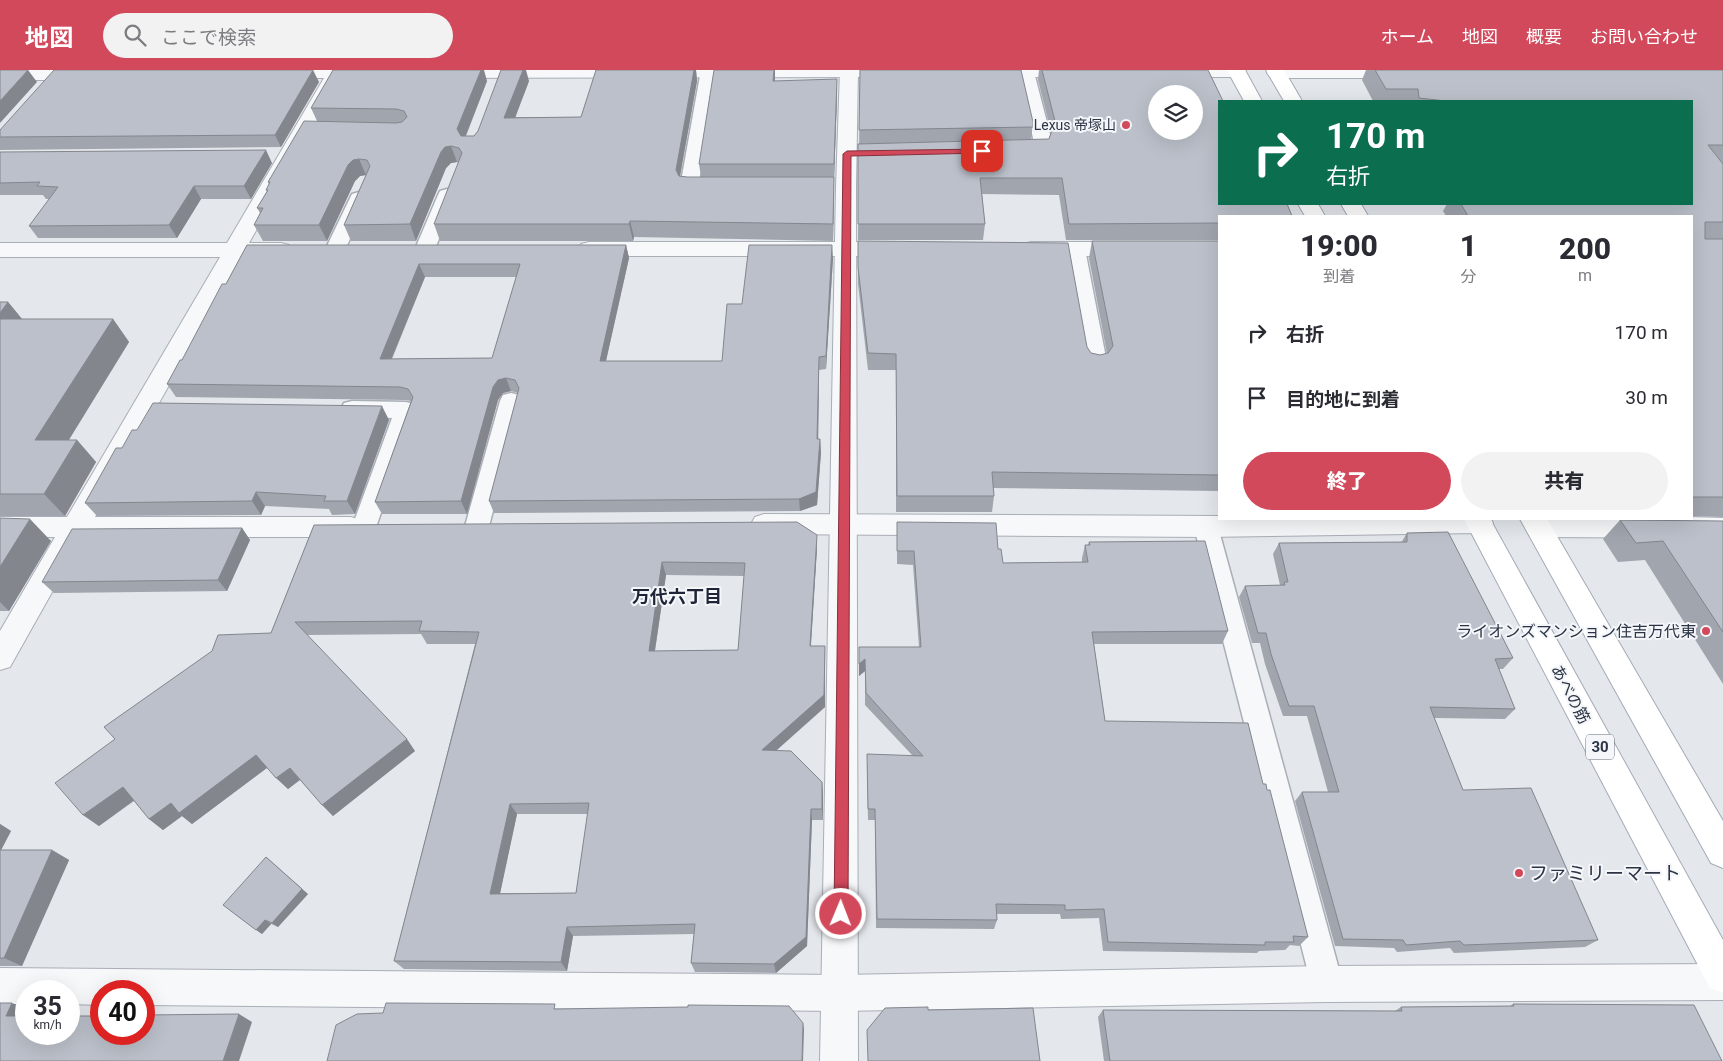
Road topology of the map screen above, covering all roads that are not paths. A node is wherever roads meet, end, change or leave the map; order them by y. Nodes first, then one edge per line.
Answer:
1 (619, 71) edge
2 (849, 71) edge
3 (1048, 71) edge
4 (1237, 71) edge
5 (1276, 71) edge
6 (336, 72) edge
7 (501, 72) junction
8 (708, 72) junction
9 (888, 72) edge
10 (967, 72) edge
11 (1026, 72) junction
12 (1097, 72) edge
13 (1156, 72) edge
14 (57, 73) edge
15 (384, 73) edge
16 (433, 73) edge
17 (1416, 73) edge
18 (257, 74) edge
19 (0, 75) edge
20 (103, 75) edge
21 (43, 89) edge
22 (494, 91) edge
23 (1252, 100) edge
24 (1292, 100) edge
25 (1002, 151) edge
26 (454, 178) edge
27 (366, 182) edge
28 (728, 187) edge
29 (425, 249) edge
30 (572, 249) edge
31 (847, 249) junction
32 (917, 249) edge
33 (1016, 249) edge
34 (1075, 249) junction
35 (1152, 249) edge
36 (0, 250) edge
37 (234, 250) junction
38 (326, 250) joint
39 (1096, 363) edge
40 (511, 401) edge
41 (144, 406) junction
42 (173, 407) edge
43 (328, 409) edge
44 (1478, 521) edge
45 (844, 523) junction
46 (1536, 523) edge
47 (735, 524) edge
48 (392, 526) edge
49 (449, 526) edge
50 (477, 526) junction
51 (507, 526) edge
52 (0, 527) edge
53 (364, 527) junction
54 (1206, 527) junction
55 (74, 528) junction
56 (1723, 528) edge
57 (0, 658) edge
58 (1723, 852) edge
59 (1723, 974) edge
60 (1723, 982) edge
61 (1327, 984) junction
62 (0, 986) edge
63 (840, 992) junction
64 (839, 1061) edge

1 - 7 street
1 - 8 street
2 - 8 street
2 - 9 street
2 - 31 street
3 - 11 street
3 - 12 street
4 - 13 street
4 - 23 main road
5 - 17 street
5 - 24 main road
6 - 15 street
6 - 18 street
6 - 37 street
7 - 16 street
7 - 22 lane
8 - 28 lane
10 - 11 street
11 - 25 lane
14 - 19 street
14 - 20 street
14 - 21 street
26 - 29 lane
27 - 38 lane
30 - 31 street
31 - 32 street
31 - 45 street
33 - 34 street
34 - 35 street
34 - 39 lane
36 - 37 street
37 - 38 street
37 - 41 street
40 - 50 lane
41 - 42 lane
41 - 55 street
43 - 53 lane
44 - 54 street
44 - 59 main road, あべの筋 / 30
45 - 47 street
45 - 54 street
45 - 63 street
46 - 56 street
46 - 58 main road
48 - 53 street
49 - 50 street
50 - 51 street
52 - 55 street
53 - 55 street
54 - 61 lane
55 - 57 street
60 - 61 street
61 - 63 street
62 - 63 street
63 - 64 street

